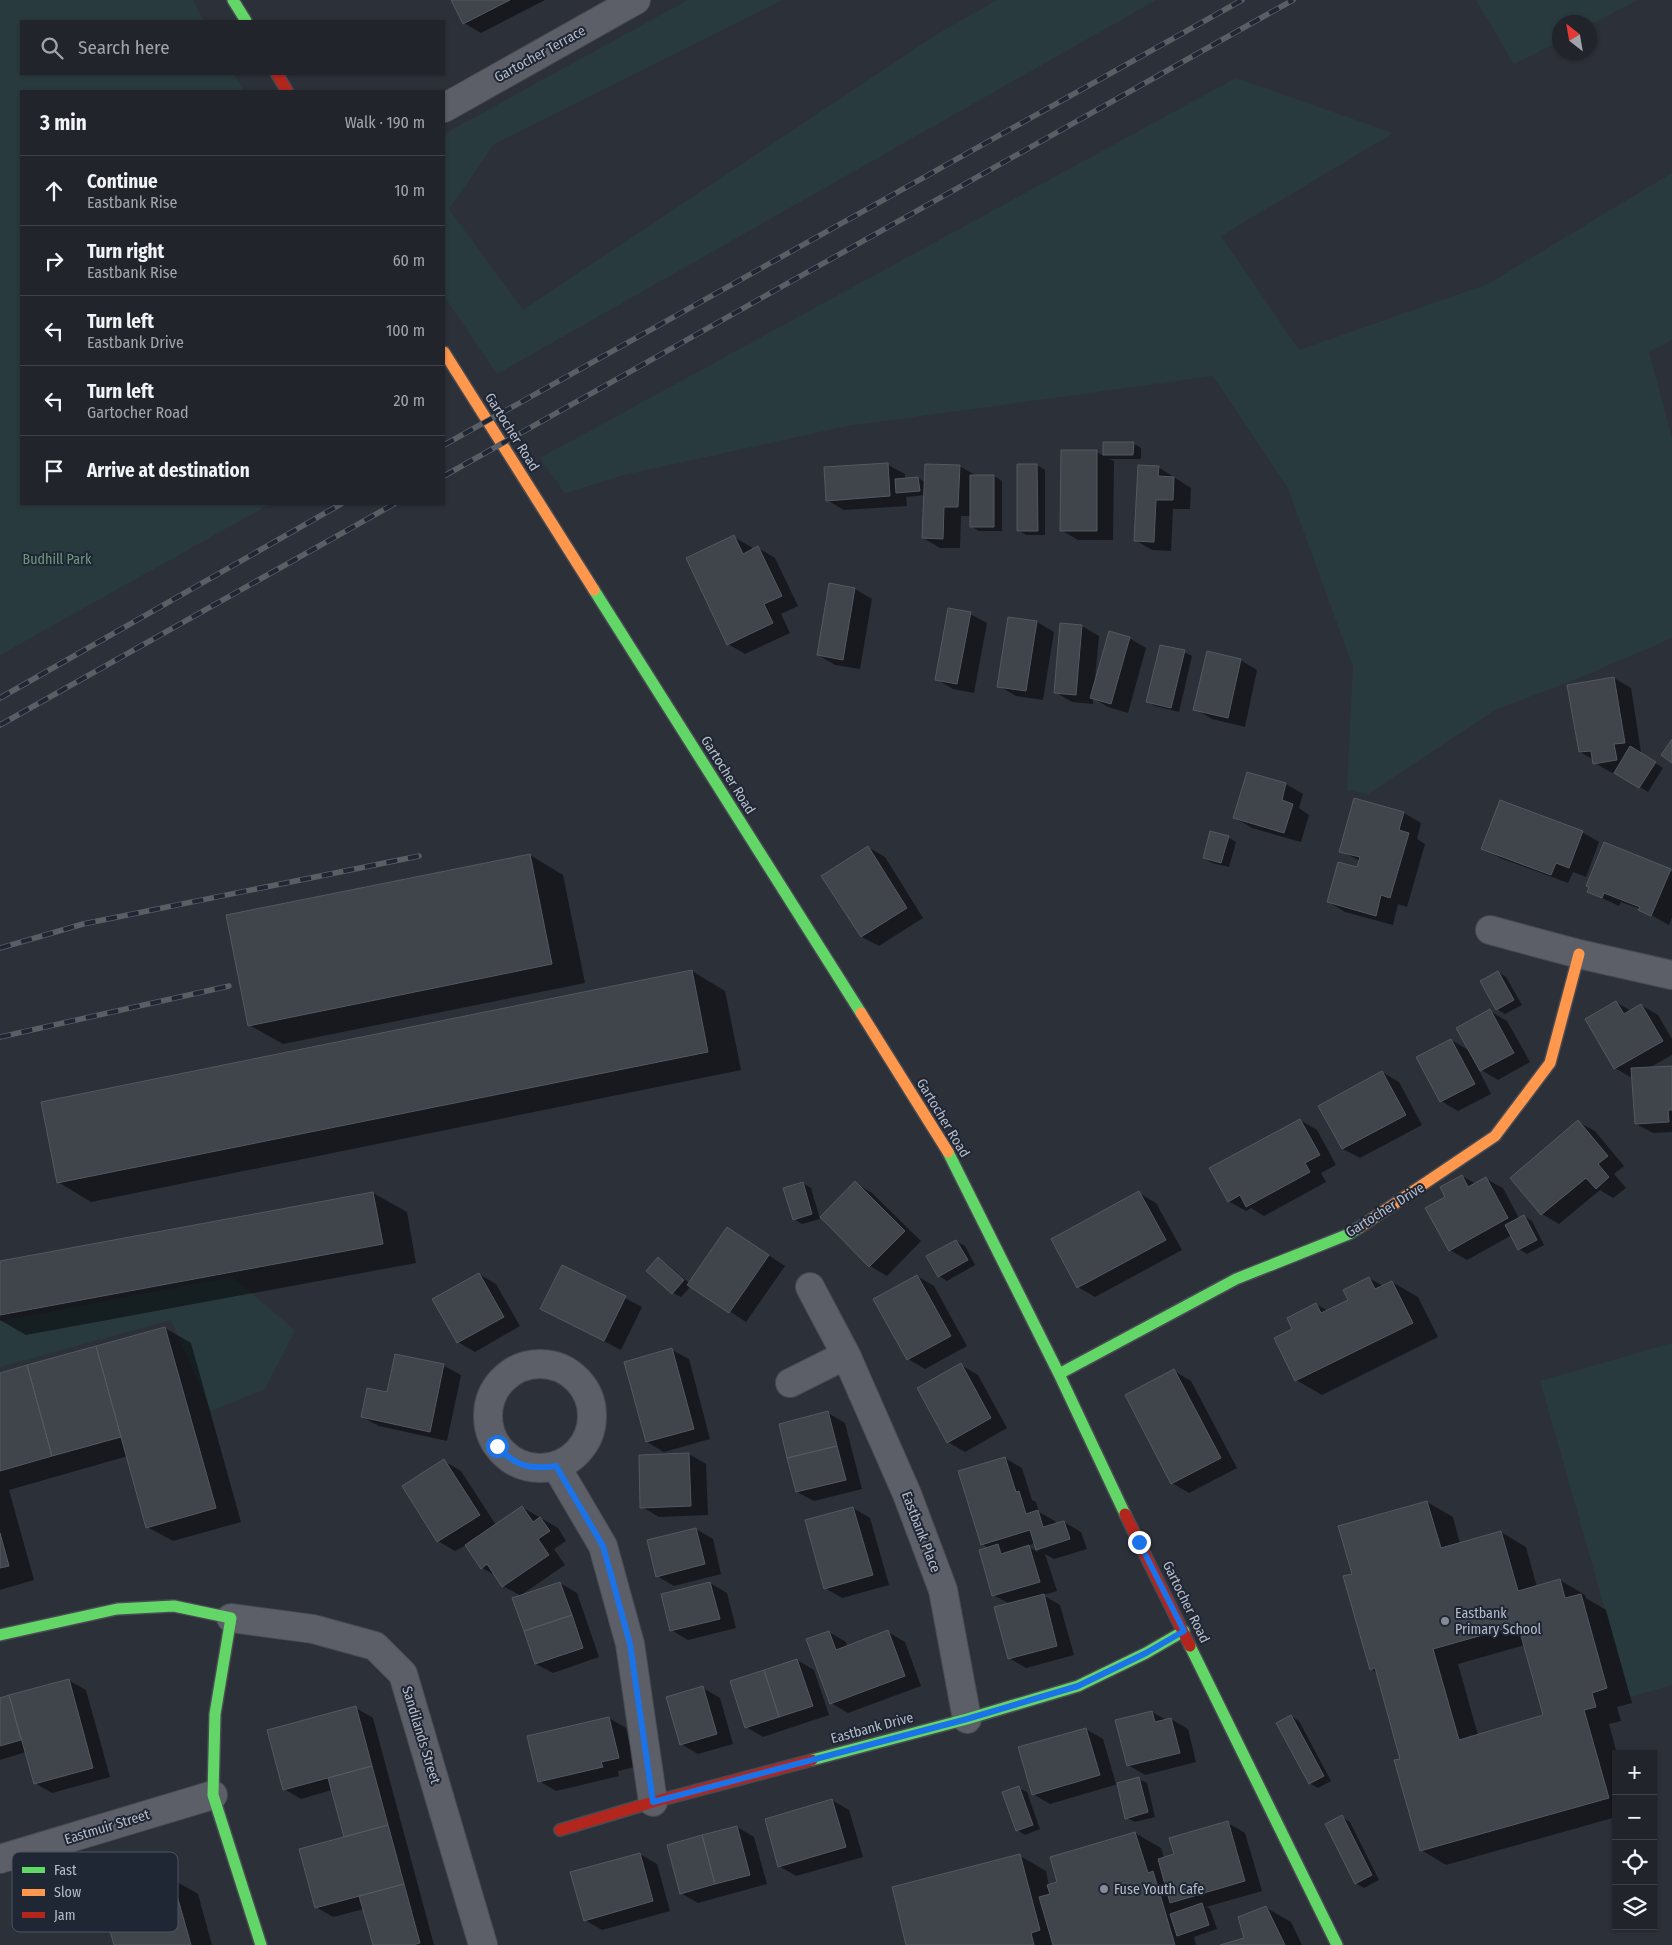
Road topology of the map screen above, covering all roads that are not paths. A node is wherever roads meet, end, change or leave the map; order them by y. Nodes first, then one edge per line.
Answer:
1 (233, 0) edge
2 (636, 0) edge
3 (245, 20) edge
4 (278, 75) edge
5 (286, 90) edge
6 (445, 107) edge
7 (445, 354) edge
8 (1490, 930) dead end
9 (1579, 954) junction
10 (1672, 976) edge
11 (810, 1287) dead end
12 (846, 1355) junction
13 (1059, 1374) junction
14 (790, 1383) dead end
15 (556, 1466) dead end
16 (231, 1618) junction
17 (1184, 1631) junction
18 (0, 1635) edge
19 (967, 1719) junction
20 (213, 1795) junction
21 (653, 1802) junction
22 (560, 1830) dead end
23 (23, 1852) edge
24 (12, 1855) edge
25 (0, 1859) edge
26 (262, 1945) edge
27 (484, 1945) edge
28 (1337, 1945) edge

1 - 3 street
2 - 6 street, Gartocher Terrace
4 - 5 street
7 - 13 street, Gartocher Road
8 - 9 street
9 - 10 street
9 - 13 street, Gartocher Drive
11 - 12 street, Eastbank Place
12 - 14 street
12 - 19 street, Eastbank Place
13 - 17 street, Gartocher Road
15 - 21 street
16 - 18 street, Sandilands Street
16 - 20 street
16 - 27 street, Sandilands Street
17 - 19 street, Eastbank Drive
17 - 28 street, Gartocher Road
19 - 21 street, Eastbank Drive
20 - 23 street, Eastmuir Street
20 - 26 street
21 - 22 street, Eastbank Drive
24 - 25 street, Eastmuir Street

